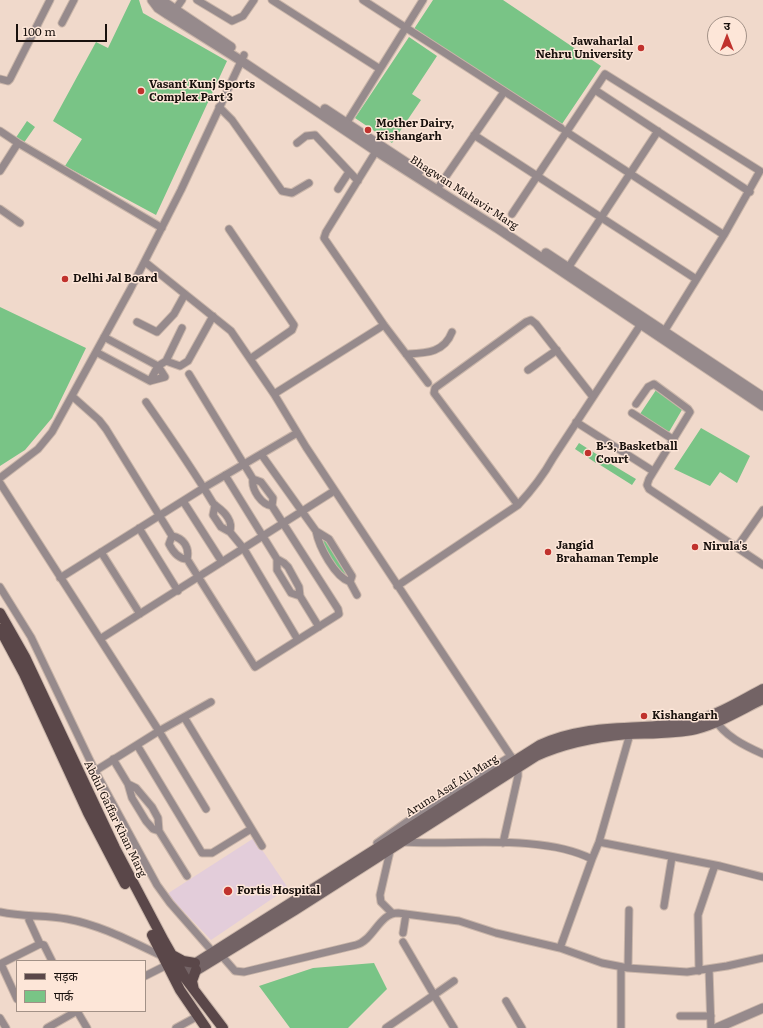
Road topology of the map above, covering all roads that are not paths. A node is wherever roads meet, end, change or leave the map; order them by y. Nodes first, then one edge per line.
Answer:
1 (74, 0) edge
2 (152, 0) edge
3 (161, 0) edge
4 (182, 0) edge
5 (197, 0) edge
6 (254, 0) edge
7 (272, 0) edge
8 (363, 0) edge
9 (423, 0) edge
10 (47, 1) edge
11 (176, 10) junction
12 (62, 23) dead end
13 (406, 28) junction
14 (242, 58) junction
15 (380, 69) junction
16 (0, 79) edge
17 (595, 90) junction
18 (504, 92) junction
19 (219, 107) junction
20 (345, 125) junction
21 (563, 130) junction
22 (0, 131) edge
23 (658, 131) junction
24 (474, 135) junction
25 (297, 143) dead end
26 (18, 144) junction
27 (378, 148) junction
28 (0, 171) edge
29 (349, 172) junction
30 (629, 174) junction
31 (537, 176) junction
32 (358, 181) junction
33 (309, 183) dead end
34 (440, 185) junction
35 (338, 189) dead end
36 (750, 192) junction
37 (0, 209) edge
38 (512, 214) dead end
39 (601, 217) junction
40 (20, 223) dead end
41 (162, 228) junction
42 (229, 229) dead end
43 (724, 235) junction
44 (144, 262) junction
45 (566, 270) junction
46 (696, 279) junction
47 (185, 294) junction
48 (213, 316) junction
49 (137, 322) dead end
50 (642, 322) junction
51 (384, 325) junction
52 (182, 328) dead end
53 (452, 332) dead end
54 (662, 335) junction
55 (104, 337) junction
56 (557, 350) junction
57 (96, 352) junction
58 (406, 354) junction
59 (250, 359) junction
60 (166, 361) junction
61 (158, 366) junction
62 (528, 370) dead end
63 (189, 374) dead end
64 (150, 381) junction
65 (428, 383) dead end
66 (274, 394) junction
67 (752, 394) junction
68 (72, 396) junction
69 (593, 397) junction
70 (763, 397) edge
71 (146, 402) dead end
72 (636, 404) dead end
73 (763, 406) edge
74 (632, 413) dead end
75 (576, 422) junction
76 (297, 433) junction
77 (674, 440) junction
78 (261, 454) junction
79 (243, 464) junction
80 (653, 471) junction
81 (225, 475) junction
82 (0, 478) edge
83 (253, 479) junction
84 (0, 483) edge
85 (205, 487) junction
86 (334, 491) junction
87 (183, 501) junction
88 (215, 505) junction
89 (518, 505) junction
90 (272, 506) junction
91 (763, 510) edge
92 (303, 511) junction
93 (159, 515) junction
94 (283, 524) junction
95 (139, 528) junction
96 (316, 531) junction
97 (230, 532) junction
98 (172, 536) junction
99 (264, 536) junction
100 (737, 547) junction
101 (244, 549) junction
102 (101, 552) junction
103 (187, 559) junction
104 (222, 562) junction
105 (763, 565) edge
106 (200, 577) junction
107 (60, 578) junction
108 (350, 582) junction
109 (397, 586) junction
110 (0, 587) edge
111 (178, 591) junction
112 (357, 595) dead end
113 (0, 613) edge
114 (140, 614) junction
115 (319, 627) junction
116 (0, 629) edge
117 (100, 639) junction
118 (298, 640) junction
119 (763, 689) edge
120 (763, 699) edge
121 (211, 702) dead end
122 (184, 717) junction
123 (714, 718) junction
124 (159, 731) junction
125 (630, 734) junction
126 (137, 745) junction
127 (763, 754) edge
128 (113, 759) junction
129 (514, 762) junction
130 (94, 771) junction
131 (128, 784) junction
132 (206, 809) dead end
133 (251, 828) junction
134 (160, 831) junction
135 (599, 842) junction
136 (503, 843) junction
137 (395, 845) junction
138 (262, 846) dead end
139 (672, 856) junction
140 (592, 858) junction
141 (715, 865) junction
142 (187, 876) dead end
143 (763, 877) edge
144 (288, 900) dead end
145 (664, 906) dead end
146 (629, 910) dead end
147 (0, 912) edge
148 (392, 913) junction
149 (406, 914) junction
150 (29, 920) dead end
151 (403, 933) dead end
152 (403, 942) dead end
153 (40, 944) junction
154 (560, 948) junction
155 (217, 953) junction
156 (763, 958) edge
157 (168, 959) junction
158 (52, 960) edge
159 (0, 964) edge
160 (196, 967) junction
161 (625, 967) junction
162 (709, 969) junction
163 (699, 971) junction
164 (146, 975) edge
165 (179, 980) junction
166 (454, 980) dead end
167 (196, 995) junction
168 (434, 995) junction
169 (16, 997) edge
170 (508, 1004) dead end
171 (763, 1008) edge
172 (75, 1012) edge
173 (78, 1012) edge
174 (198, 1016) junction
175 (680, 1016) dead end
176 (711, 1016) junction
177 (0, 1018) edge
178 (6, 1028) edge
179 (47, 1028) edge
180 (87, 1028) edge
181 (176, 1028) edge
182 (206, 1028) edge
183 (223, 1028) edge
184 (386, 1028) edge
185 (454, 1028) edge
186 (522, 1028) edge
187 (621, 1028) edge
188 (711, 1028) edge
189 (717, 1028) edge

1 - 12 street
2 - 14 street, Bhagwan Mahavir Marg
3 - 11 street, Bhagwan Mahavir Marg
4 - 11 street
5 - 6 street
7 - 15 street
8 - 13 street
9 - 13 street
10 - 16 street
11 - 14 street, Bhagwan Mahavir Marg
13 - 15 street
13 - 18 street
14 - 19 street
14 - 20 street, Bhagwan Mahavir Marg
15 - 20 street
17 - 21 street
17 - 23 street
17 - 36 street
18 - 21 street
18 - 24 street
19 - 33 street
19 - 41 street
20 - 27 street, Bhagwan Mahavir Marg
21 - 30 street
21 - 31 street
22 - 26 street
23 - 30 street
23 - 36 street
24 - 31 street
24 - 34 street
25 - 29 street
26 - 28 street
26 - 41 street
27 - 32 street
27 - 34 street, Bhagwan Mahavir Marg
27 - 45 street, Bhagwan Mahavir Marg
29 - 32 street
29 - 35 street
30 - 39 street
30 - 43 street
31 - 38 street
31 - 39 street
32 - 51 street
34 - 45 street, Bhagwan Mahavir Marg
36 - 43 street
37 - 40 street
39 - 45 street
39 - 46 street
41 - 44 street
42 - 59 street
43 - 46 street
44 - 47 street
44 - 55 street
45 - 50 street, Bhagwan Mahavir Marg
46 - 54 street
47 - 48 street
47 - 49 street
48 - 59 street
48 - 60 street
50 - 54 street, Bhagwan Mahavir Marg
50 - 69 street
51 - 58 street
51 - 66 street
52 - 60 street
53 - 58 street
54 - 67 street, Bhagwan Mahavir Marg
55 - 57 street
55 - 61 street
56 - 62 street
56 - 69 street
56 - 89 street
57 - 64 street
57 - 68 street
58 - 65 street
59 - 66 street
60 - 61 street
61 - 64 street
61 - 64 street
63 - 79 street
66 - 76 street
67 - 70 street, Bhagwan Mahavir Marg
67 - 73 street, Bhagwan Mahavir Marg
68 - 82 street
68 - 93 street
69 - 75 street
71 - 85 street
72 - 77 street
74 - 77 street
75 - 80 street
75 - 89 street
76 - 78 street
76 - 86 street
77 - 80 street
78 - 79 street
78 - 92 street
79 - 81 street
79 - 83 street
80 - 100 street
81 - 85 street
81 - 99 street
83 - 90 street
83 - 90 street
84 - 107 street
85 - 87 street
85 - 88 street
86 - 92 street
86 - 109 street
87 - 93 street
87 - 104 street
88 - 97 street
88 - 97 street
89 - 109 street
90 - 94 street
91 - 100 street
92 - 94 street
92 - 96 street
93 - 95 street
93 - 98 street
94 - 99 street
94 - 115 street
95 - 102 street
95 - 111 street
96 - 108 street
96 - 108 street
97 - 101 street
98 - 103 street
98 - 103 street
99 - 101 street
99 - 115 street
100 - 105 street
101 - 104 street
101 - 118 street
102 - 107 street
102 - 114 street
103 - 106 street
104 - 106 street
106 - 111 street
106 - 118 street
107 - 117 street
108 - 112 street
109 - 129 street
110 - 130 street
111 - 114 street
113 - 157 main road, Abdul Gaffar Khan Marg
114 - 117 street
115 - 118 street
116 - 157 main road, Abdul Gaffar Khan Marg
117 - 124 street
119 - 123 main road, Aruna Asaf Ali Marg
120 - 123 main road, Aruna Asaf Ali Marg
121 - 122 street
122 - 124 street
122 - 133 street
123 - 125 main road, Aruna Asaf Ali Marg
123 - 127 street
123 - 129 main road, Aruna Asaf Ali Marg
124 - 126 street
124 - 132 street
125 - 129 main road, Aruna Asaf Ali Marg
125 - 135 street
126 - 128 street
126 - 133 street
128 - 130 street
128 - 131 street
129 - 136 street
129 - 137 main road, Aruna Asaf Ali Marg
129 - 144 street
129 - 155 main road, Aruna Asaf Ali Marg
130 - 155 street
131 - 134 street
131 - 134 street
133 - 138 street
134 - 142 street
135 - 139 street
135 - 140 street
136 - 137 street
136 - 140 street
137 - 148 street
137 - 155 main road, Aruna Asaf Ali Marg
139 - 141 street
139 - 145 street
140 - 154 street
141 - 143 street
141 - 163 street
146 - 161 street
147 - 157 street
148 - 149 street
148 - 155 street
149 - 151 street
149 - 154 street
150 - 153 street
152 - 168 street
153 - 158 street
153 - 159 street
154 - 161 street
155 - 160 main road, Aruna Asaf Ali Marg
156 - 162 street
157 - 160 main road
157 - 164 street
157 - 165 main road
159 - 169 street
160 - 165 main road, Aruna Asaf Ali Marg
160 - 167 main road
161 - 163 street
161 - 187 street
162 - 163 street
162 - 176 street
165 - 167 main road
165 - 174 main road
166 - 168 street
167 - 183 main road
168 - 184 street
168 - 185 street
170 - 186 street
171 - 189 street
172 - 179 street
173 - 180 street
174 - 181 street
174 - 182 main road
175 - 176 street
176 - 188 street
177 - 178 street

